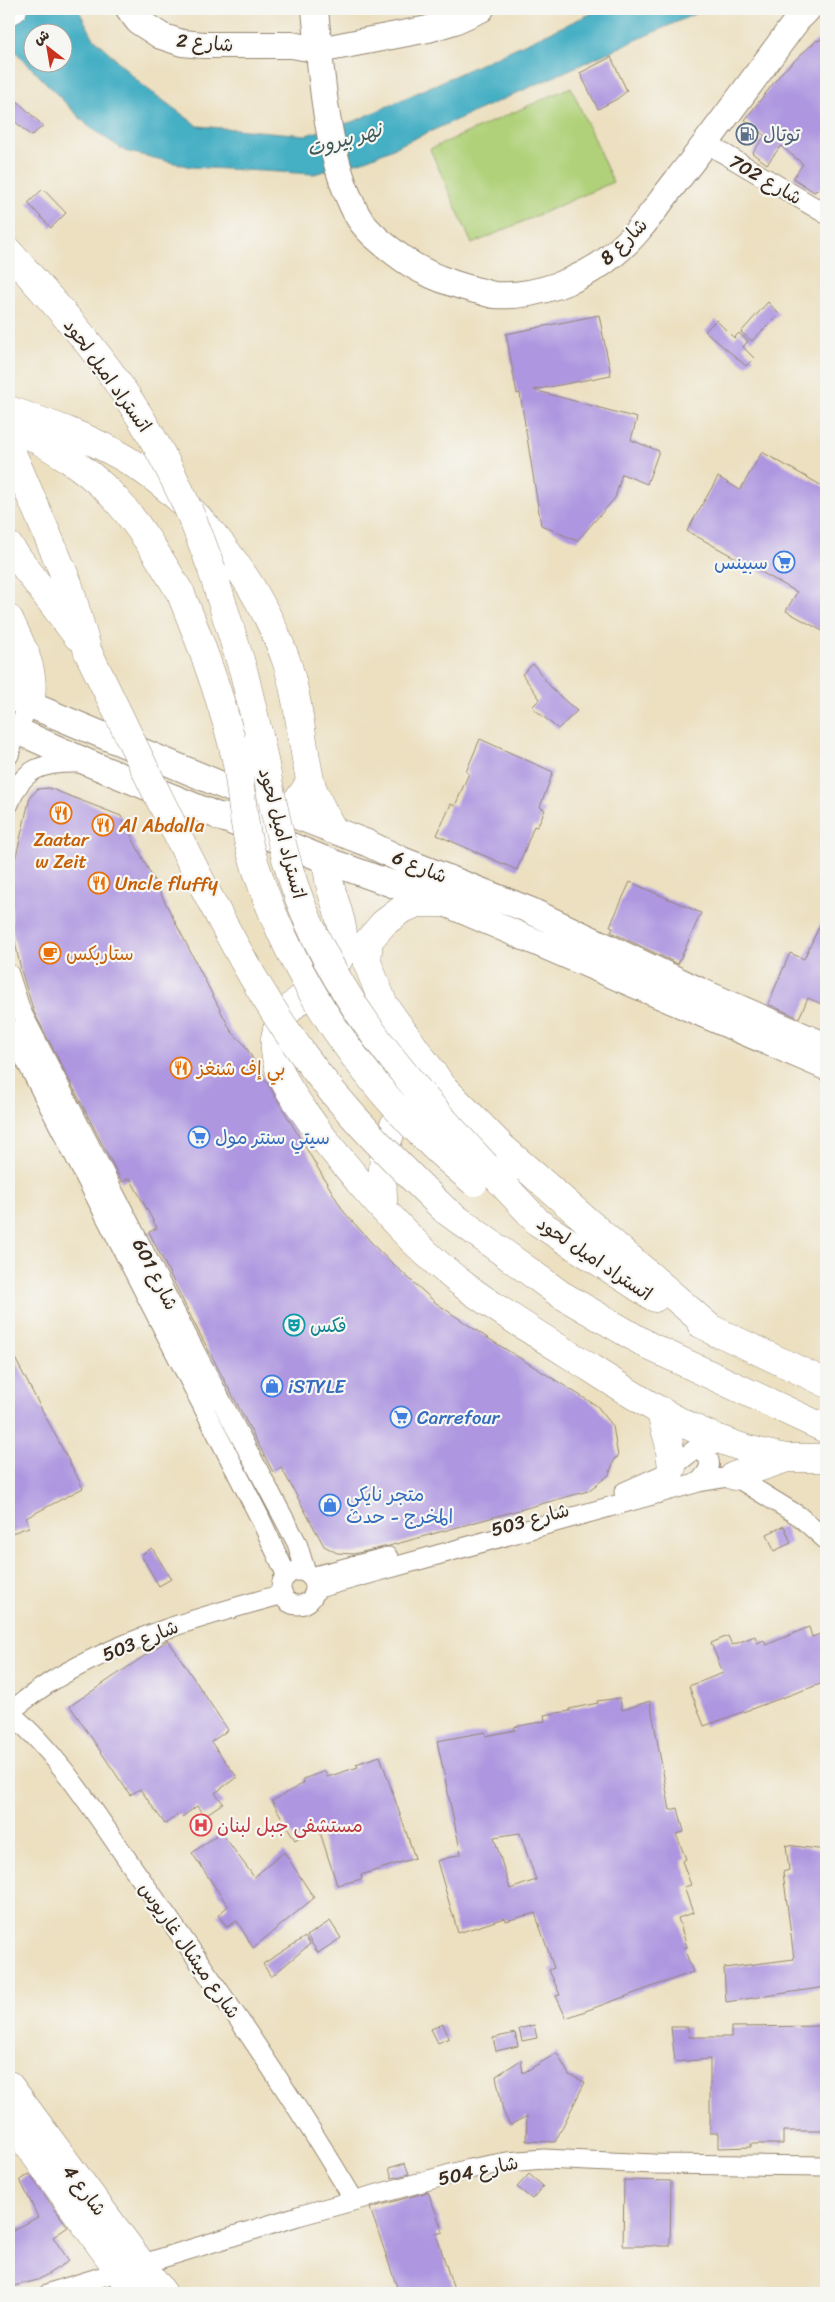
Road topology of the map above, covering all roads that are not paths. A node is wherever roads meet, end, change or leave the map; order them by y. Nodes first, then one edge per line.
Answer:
1 (13, 9) edge
2 (128, 9) edge
3 (315, 9) edge
4 (444, 9) edge
5 (481, 9) edge
6 (808, 9) edge
7 (9, 11) edge
8 (318, 44) junction
9 (706, 144) junction
10 (826, 214) edge
11 (9, 252) edge
12 (9, 410) edge
13 (9, 423) edge
14 (9, 446) edge
15 (9, 546) edge
16 (9, 619) edge
17 (88, 652) junction
18 (16, 695) edge
19 (13, 728) edge
20 (9, 755) edge
21 (92, 764) junction
22 (310, 781) junction
23 (9, 804) edge
24 (284, 811) junction
25 (221, 817) junction
26 (333, 830) junction
27 (367, 843) junction
28 (328, 861) junction
29 (445, 903) junction
30 (355, 949) junction
31 (9, 974) edge
32 (9, 1028) edge
33 (826, 1046) edge
34 (826, 1067) edge
35 (443, 1086) junction
36 (384, 1210) junction
37 (539, 1223) junction
38 (716, 1333) junction
39 (826, 1383) edge
40 (660, 1410) junction
41 (826, 1429) edge
42 (787, 1458) junction
43 (826, 1458) edge
44 (672, 1468) junction
45 (734, 1476) junction
46 (699, 1482) junction
47 (826, 1540) edge
48 (311, 1580) junction
49 (285, 1585) junction
50 (9, 1712) edge
51 (9, 2085) edge
52 (9, 2119) edge
53 (826, 2166) edge
54 (354, 2200) junction
55 (132, 2276) edge
56 (49, 2293) edge
57 (163, 2293) edge

1 - 7 highway
2 - 8 main road, شارع 2
3 - 8 main road, شارع 8
4 - 8 main road
5 - 8 main road
6 - 9 main road, شارع 8
8 - 9 main road, شارع 8
9 - 10 street, شارع 702
11 - 37 highway, اتستراد اميل لحود, bridge
12 - 22 highway
13 - 37 highway, bridge
14 - 17 highway
15 - 17 highway
16 - 18 highway
17 - 41 highway, bridge
18 - 19 street
18 - 24 main road, شارع 6
19 - 20 street
19 - 21 main road, شارع 6
21 - 23 street
21 - 25 main road, شارع 6
22 - 24 highway
22 - 26 highway
24 - 25 highway
24 - 26 main road, شارع 6
25 - 28 main road, شارع 6
26 - 27 main road, شارع 6
27 - 28 main road
27 - 33 main road, شارع 6
28 - 29 main road, شارع 6
28 - 30 highway
29 - 30 highway
29 - 34 main road, شارع 6
30 - 35 highway
30 - 36 highway
31 - 48 street, شارع 601
32 - 49 street, شارع 601
35 - 36 highway
35 - 38 highway
36 - 40 highway
37 - 38 highway, اتستراد اميل لحود
38 - 39 highway, اتستراد اميل لحود
40 - 42 highway
40 - 44 highway
42 - 43 highway
42 - 45 highway
44 - 46 street, شارع 503
44 - 48 street, شارع 503
45 - 46 street, شارع 503
45 - 47 street
46 - 48 street, شارع 503
48 - 49 street
48 - 49 street
49 - 50 street, شارع 503
50 - 54 street, شارع ميشال غاريوس
51 - 55 highway, شارع 4
52 - 55 highway, شارع 4
53 - 54 street, شارع 504
54 - 55 street, شارع 504
55 - 56 street, شارع 504
55 - 57 highway, شارع 4

